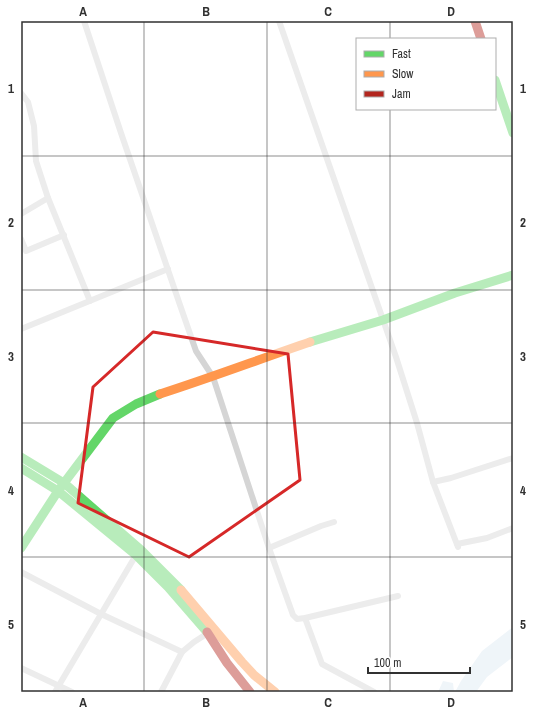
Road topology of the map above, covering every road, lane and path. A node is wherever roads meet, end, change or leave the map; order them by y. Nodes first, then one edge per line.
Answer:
1 (84, 21) edge
2 (279, 21) edge
3 (475, 21) edge
4 (481, 38) edge
5 (496, 83) edge
6 (21, 93) edge
7 (512, 128) edge
8 (48, 198) junction
9 (21, 214) edge
10 (64, 235) junction
11 (21, 239) edge
12 (168, 269) junction
13 (513, 275) edge
14 (90, 301) junction
15 (383, 320) junction
16 (21, 329) edge
17 (213, 377) junction
18 (21, 457) edge
19 (513, 458) edge
20 (21, 468) edge
21 (433, 482) junction
22 (64, 483) junction
23 (58, 490) junction
24 (334, 522) dead end
25 (513, 528) edge
26 (21, 548) edge
27 (269, 548) junction
28 (136, 555) junction
29 (21, 572) edge
30 (398, 596) dead end
31 (101, 614) junction
32 (305, 618) junction
33 (208, 633) junction
34 (182, 652) junction
35 (21, 668) edge
36 (59, 685) junction
37 (55, 692) edge
38 (72, 692) edge
39 (161, 692) edge
40 (250, 692) edge
41 (275, 692) edge
42 (374, 692) edge

1 - 12 street
2 - 15 street
3 - 4 main road
5 - 7 main road
6 - 8 street
8 - 9 street
8 - 10 street
10 - 11 street
10 - 14 street
12 - 14 street
12 - 17 street
13 - 15 main road
14 - 16 street
15 - 17 main road
15 - 21 street
17 - 22 main road
17 - 27 street
18 - 22 main road
19 - 21 street
20 - 23 main road
21 - 25 street
22 - 23 main road
22 - 41 main road
23 - 26 main road
23 - 28 main road
24 - 27 street
27 - 32 street
28 - 31 street
28 - 33 main road
29 - 31 street
30 - 32 street
31 - 34 street
31 - 36 street
32 - 42 street
33 - 34 street
33 - 40 main road
34 - 39 street
35 - 36 street
36 - 37 street
36 - 38 street

